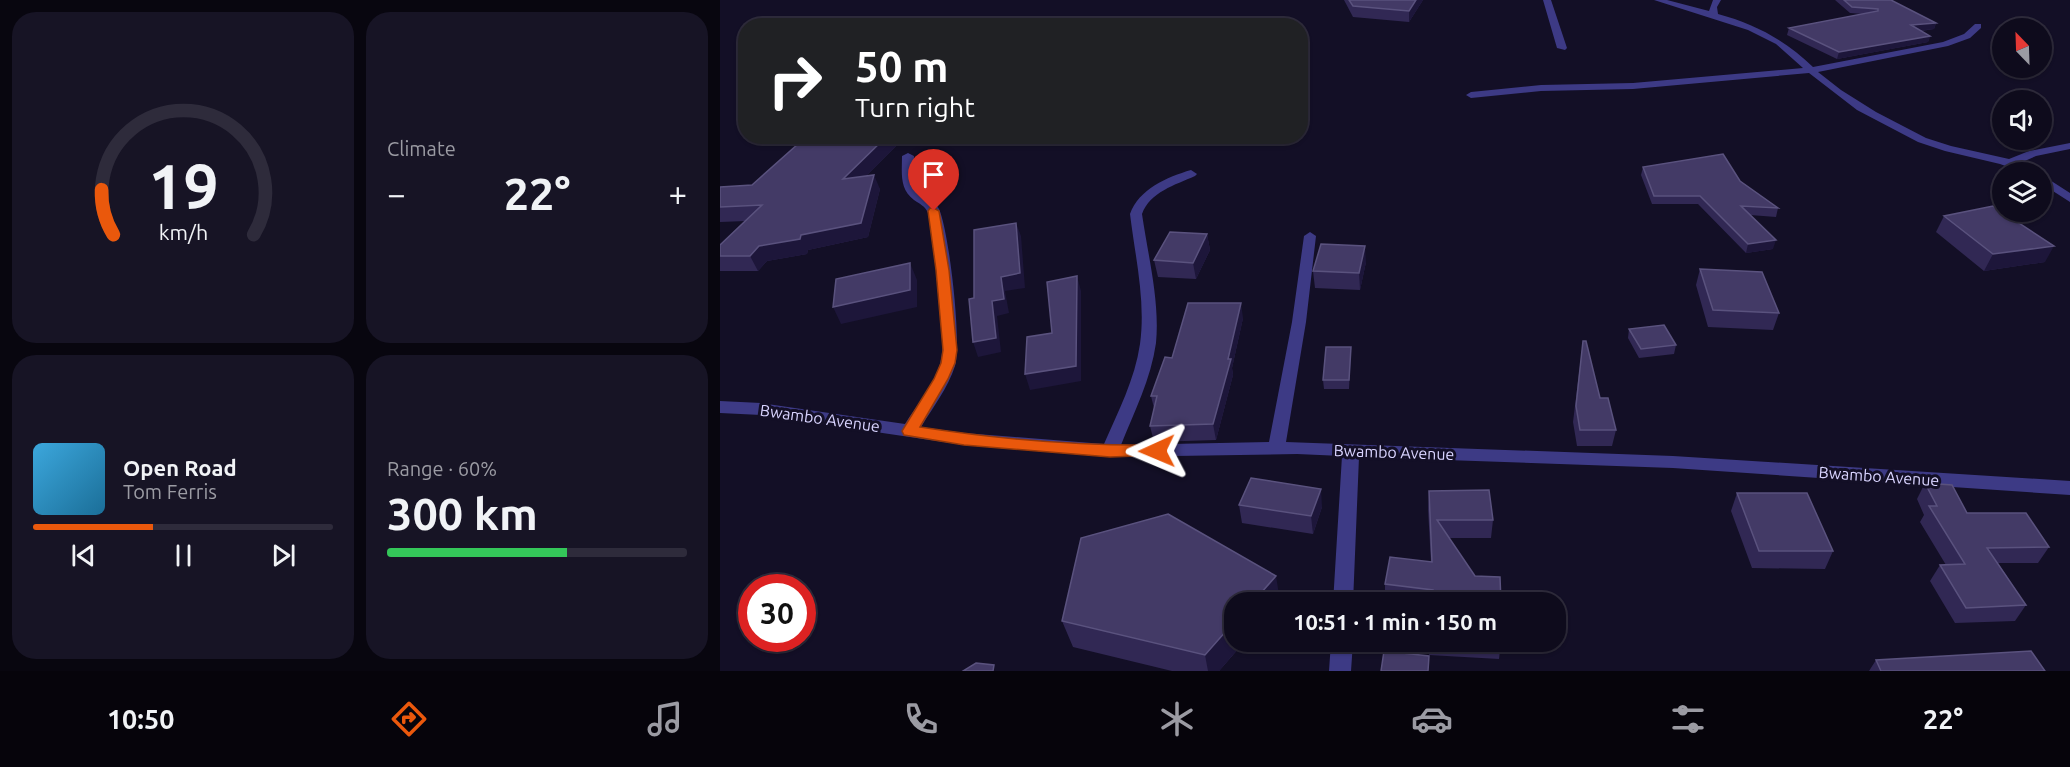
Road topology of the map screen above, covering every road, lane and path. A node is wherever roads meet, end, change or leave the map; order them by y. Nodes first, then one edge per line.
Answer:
1 (1547, 0) edge
2 (1658, 0) edge
3 (1717, 0) edge
4 (1714, 16) junction
5 (1978, 26) dead end
6 (1562, 48) dead end
7 (1812, 70) junction
8 (1471, 95) dead end
9 (2070, 146) edge
10 (908, 156) dead end
11 (2005, 162) edge
12 (2012, 162) edge
13 (1191, 174) dead end
14 (2052, 186) edge
15 (2070, 198) edge
16 (1310, 236) dead end
17 (720, 407) edge
18 (910, 431) junction
19 (1276, 449) junction
20 (1351, 450) junction
21 (1110, 451) junction
22 (2070, 488) edge
23 (1345, 592) edge
24 (1341, 652) edge
25 (1340, 671) edge

1 - 6 street
2 - 4 street
3 - 4 street
4 - 7 street
5 - 7 street
7 - 8 street
7 - 11 street
9 - 12 street
10 - 18 street
13 - 21 street
14 - 15 street
16 - 19 street
17 - 18 street, Bwambo Avenue
18 - 21 street, Bwambo Avenue
19 - 20 street, Bwambo Avenue
19 - 21 street, Bwambo Avenue
20 - 22 street, Bwambo Avenue
20 - 23 street
24 - 25 street

